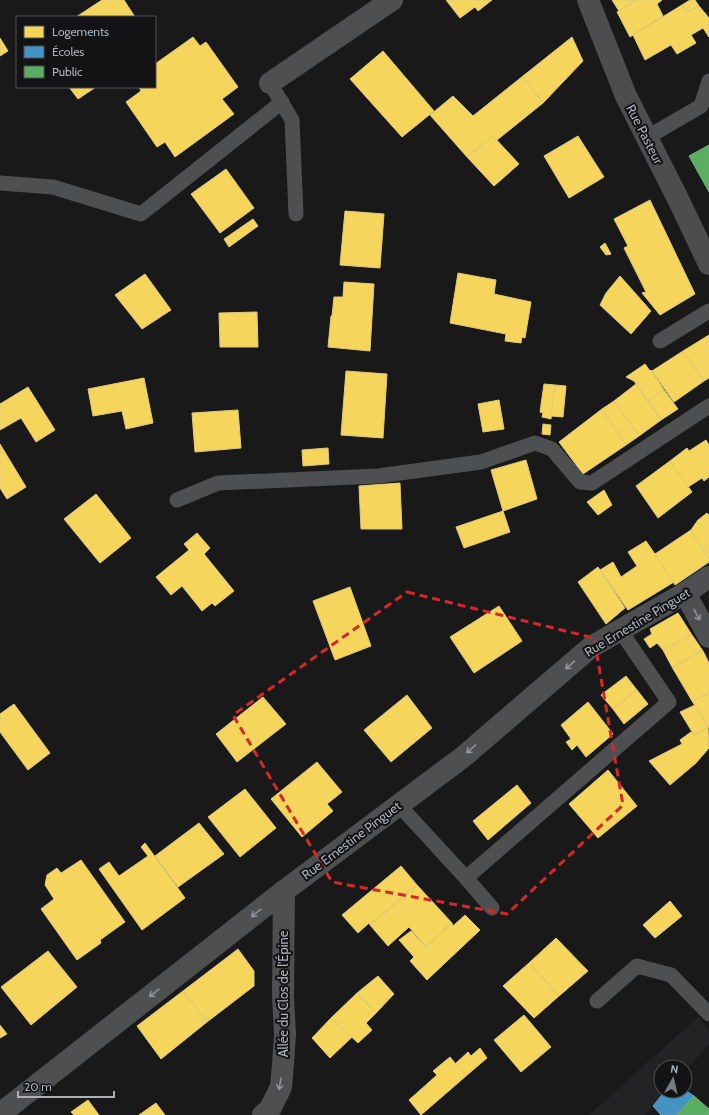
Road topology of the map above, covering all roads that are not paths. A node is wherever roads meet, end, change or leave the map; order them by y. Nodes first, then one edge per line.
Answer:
1 (392, 0) edge
2 (588, 0) edge
3 (709, 81) edge
4 (270, 83) joint
5 (282, 102) junction
6 (646, 138) junction
7 (0, 183) edge
8 (296, 214) dead end
9 (709, 264) edge
10 (709, 311) edge
11 (660, 341) dead end
12 (709, 406) edge
13 (177, 500) dead end
14 (709, 577) edge
15 (685, 592) junction
16 (620, 630) junction
17 (709, 638) edge
18 (398, 804) junction
19 (466, 878) junction
20 (284, 891) junction
21 (492, 908) dead end
22 (596, 1001) dead end
23 (709, 1014) edge
24 (0, 1114) edge
25 (263, 1115) edge

1 - 4 street
2 - 6 street, Rue Pasteur
3 - 6 lane
4 - 5 lane
5 - 7 lane
5 - 8 lane
6 - 9 street, Rue Pasteur
10 - 11 lane
12 - 13 lane
14 - 15 street, Rue Ernestine Pinguet
15 - 16 street, Rue Ernestine Pinguet
15 -> 17 street
16 -> 18 street, Rue Ernestine Pinguet
16 - 19 lane
18 - 19 lane
18 - 20 street, Rue Ernestine Pinguet
19 - 21 lane
20 -> 24 street, Rue Ernestine Pinguet
20 -> 25 street, Allée du Clos de l'Épine
22 - 23 lane

